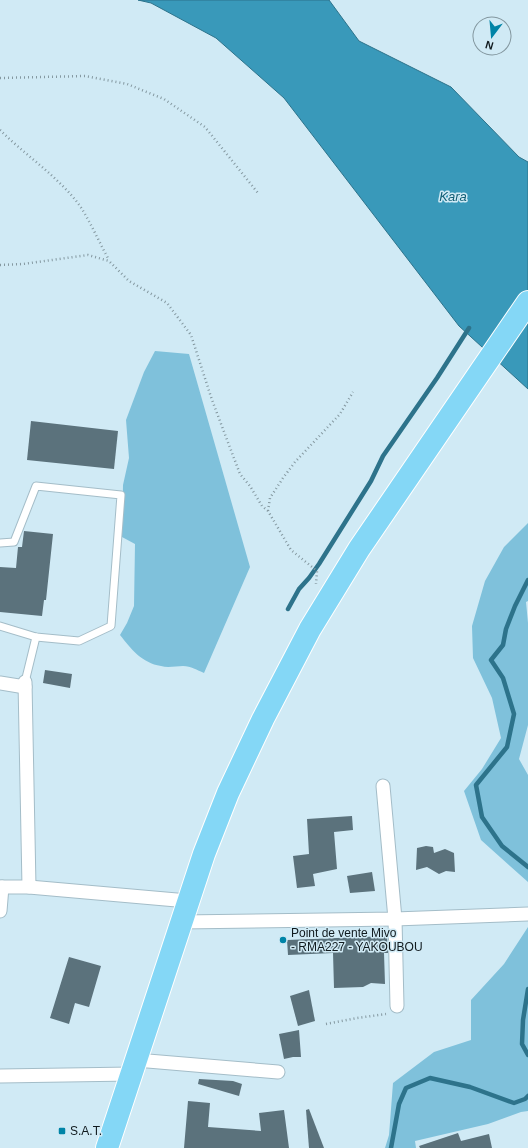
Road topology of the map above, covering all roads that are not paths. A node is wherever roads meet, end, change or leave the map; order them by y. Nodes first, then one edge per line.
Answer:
1 (528, 302) edge
2 (0, 543) edge
3 (0, 626) edge
4 (36, 637) junction
5 (0, 683) edge
6 (25, 685) junction
7 (383, 786) dead end
8 (1, 887) edge
9 (29, 887) junction
10 (188, 901) junction
11 (0, 911) edge
12 (528, 914) edge
13 (396, 919) junction
14 (181, 922) junction
15 (397, 1006) road end
16 (134, 1067) junction
17 (278, 1072) dead end
18 (0, 1076) edge
19 (106, 1144) edge

1 - 10 highway
2 - 4 lane
3 - 4 lane
4 - 6 lane
5 - 6 street
6 - 9 street
7 - 13 street
8 - 9 street
8 - 11 street
9 - 10 street
10 - 14 highway
12 - 13 street
13 - 14 street
13 - 15 street
14 - 16 highway
16 - 17 street
16 - 18 street
16 - 19 highway

